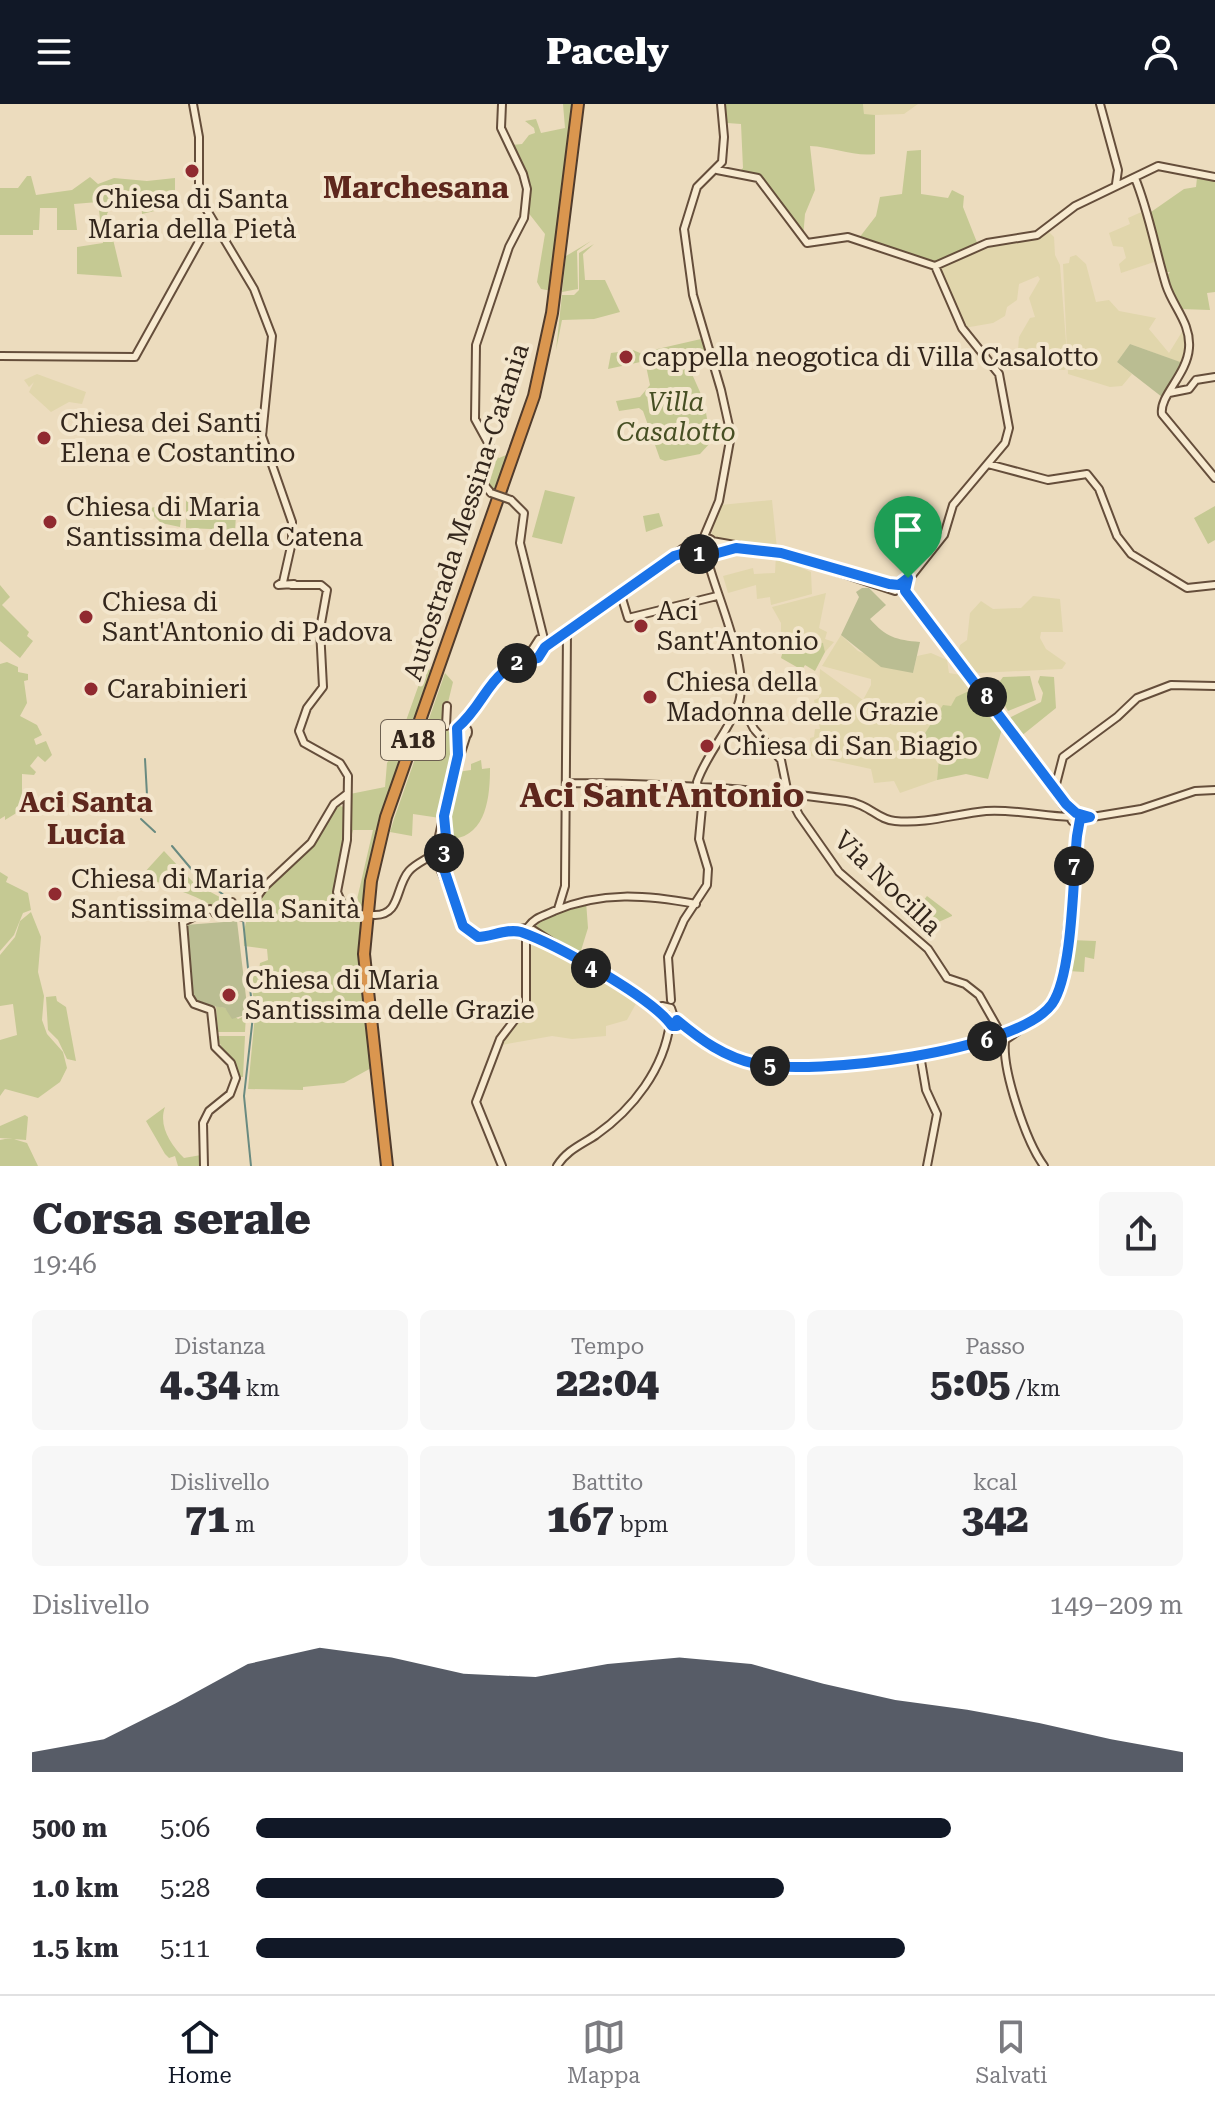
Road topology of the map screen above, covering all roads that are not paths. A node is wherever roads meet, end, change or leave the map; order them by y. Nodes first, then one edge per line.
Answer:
1 (193, 104) edge
2 (502, 104) edge
3 (580, 104) edge
4 (721, 104) edge
5 (1100, 104) edge
6 (717, 170) junction
7 (1215, 177) edge
8 (1135, 178) junction
9 (1116, 184) junction
10 (211, 219) junction
11 (935, 266) junction
12 (0, 356) edge
13 (1182, 375) junction
14 (1215, 377) edge
15 (1196, 380) junction
16 (1184, 390) junction
17 (1169, 393) junction
18 (988, 464) junction
19 (1215, 478) edge
20 (710, 531) junction
21 (702, 539) junction
22 (712, 541) junction
23 (736, 548) junction
24 (712, 554) junction
25 (702, 555) junction
26 (674, 556) junction
27 (709, 565) junction
28 (1215, 585) edge
29 (901, 587) junction
30 (621, 595) junction
31 (717, 596) junction
32 (567, 632) junction
33 (543, 642) junction
34 (1215, 686) edge
35 (447, 706) dead end
36 (740, 708) junction
37 (446, 726) junction
38 (462, 727) junction
39 (460, 736) junction
40 (566, 783) junction
41 (699, 784) junction
42 (1055, 788) junction
43 (1215, 790) edge
44 (347, 794) junction
45 (788, 794) junction
46 (335, 803) junction
47 (346, 806) junction
48 (1076, 818) junction
49 (435, 858) junction
50 (566, 895) junction
51 (587, 899) junction
52 (696, 904) junction
53 (364, 915) dead end
54 (374, 915) dead end
55 (540, 917) junction
56 (510, 930) junction
57 (499, 933) junction
58 (530, 934) junction
59 (666, 1003) junction
60 (673, 1026) junction
61 (999, 1037) junction
62 (920, 1055) junction
63 (204, 1166) edge
64 (389, 1166) edge
65 (502, 1166) edge
66 (557, 1166) edge
67 (927, 1166) edge
68 (1044, 1166) edge

1 - 10 street
2 - 33 street, bridge
3 - 64 highway, Autostrada Messina-Catania / A18
4 - 6 street
5 - 9 street
6 - 11 street
6 - 20 street
7 - 8 street
8 - 9 street
8 - 13 street
9 - 11 street
10 - 12 street
10 - 44 street
11 - 18 street
13 - 15 street
13 - 16 street
13 - 17 street
14 - 15 street
15 - 16 street
16 - 17 street
17 - 19 street
18 - 28 street
18 - 29 street
20 - 21 street
20 - 22 street
21 - 22 street
21 - 25 street
21 - 26 street
22 - 23 street
22 - 24 street
23 - 24 street
23 - 29 street
24 - 25 street
24 - 27 street
25 - 26 street
25 - 27 street
26 - 30 street
27 - 31 street
29 - 42 street
30 - 31 street
30 - 32 street
31 - 36 street
32 - 33 street
32 - 40 street
33 - 38 street
34 - 42 street
35 - 37 street
36 - 41 street
36 - 45 street, Via Nocilla
37 - 38 street
37 - 39 street
38 - 39 street
38 - 39 street
39 - 49 street
40 - 41 street
40 - 50 street
41 - 45 street
41 - 52 street
42 - 48 street
43 - 48 street
44 - 46 street
44 - 47 street
45 - 48 street
45 - 61 street, Via Nocilla
46 - 47 street
46 - 63 street
47 - 53 street
48 - 61 street
49 - 54 street
49 - 57 street
50 - 51 street
50 - 51 street
50 - 55 street
51 - 52 street
52 - 59 street
55 - 56 street
55 - 58 street
56 - 57 street
56 - 58 street
57 - 58 street
58 - 59 street
58 - 65 street
59 - 60 street
59 - 60 street
60 - 62 street
60 - 66 street
61 - 62 street
61 - 68 street, Via Nocilla
62 - 67 street

